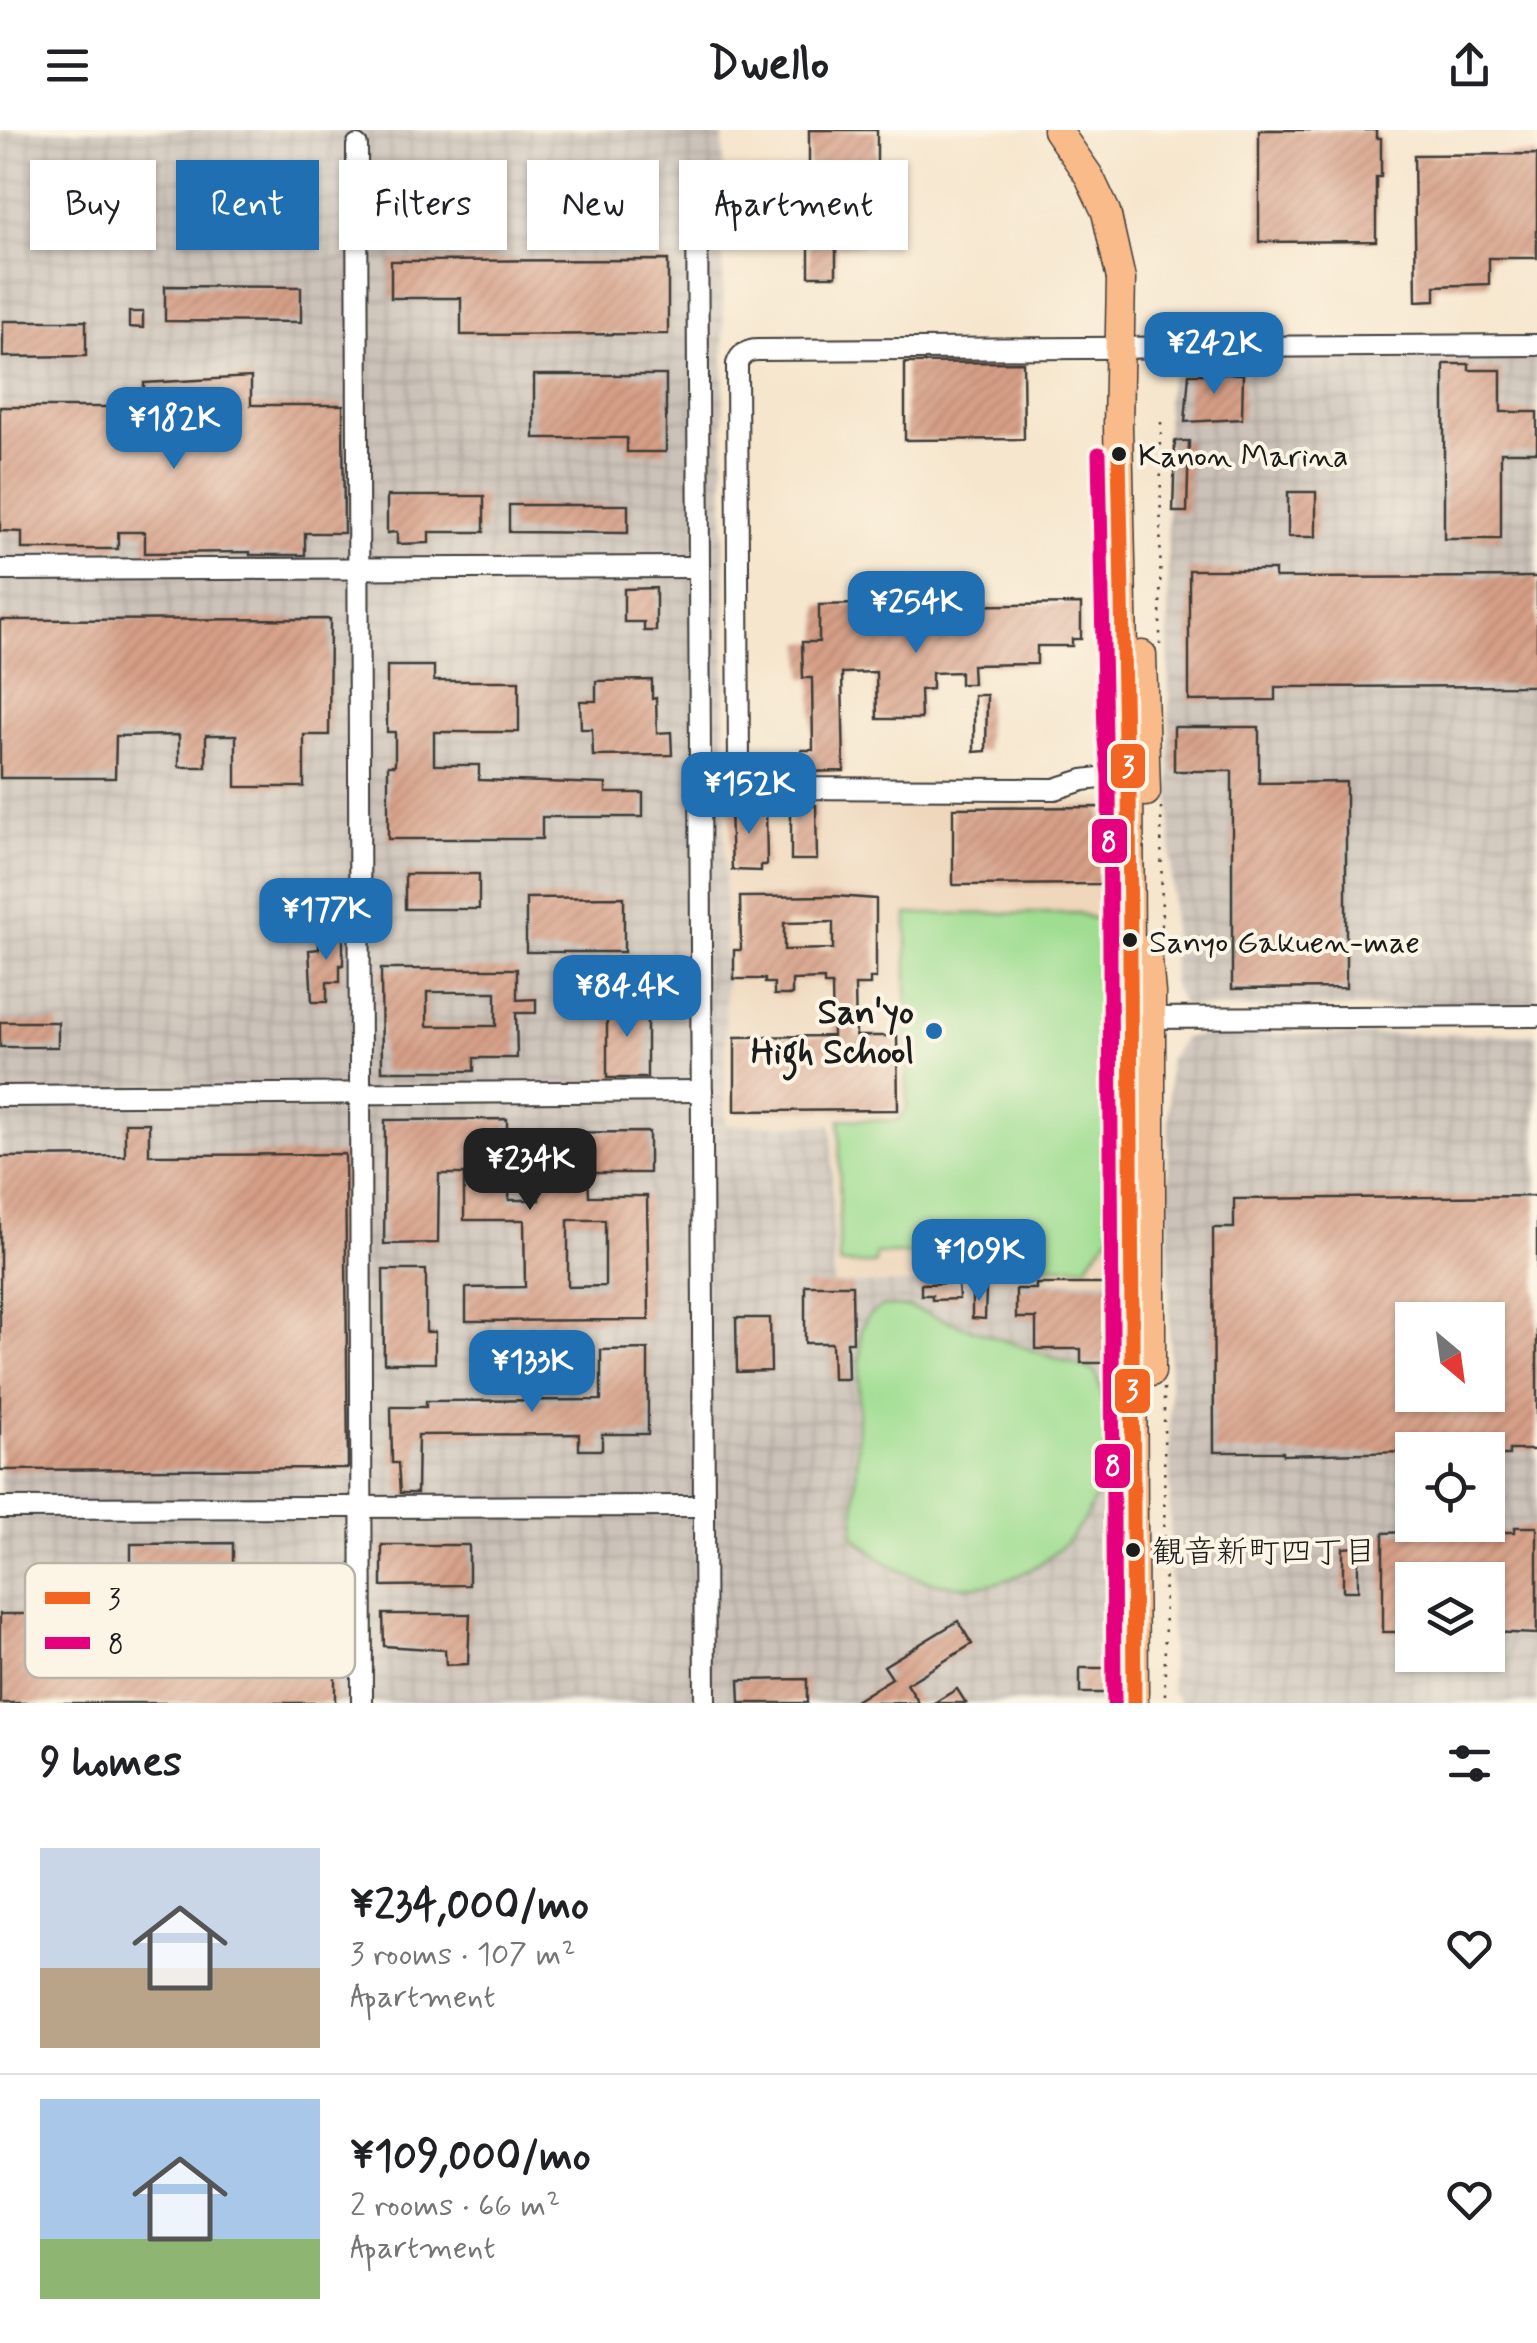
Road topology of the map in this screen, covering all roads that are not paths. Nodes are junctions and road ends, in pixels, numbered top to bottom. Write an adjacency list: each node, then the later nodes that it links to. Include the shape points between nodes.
1 (1056, 130): 5 (main road, via 1089,176 1111,226 1121,279)
2 (356, 146): 6 (street)
3 (697, 250): 7 (street)
4 (1537, 346): 5 (street)
5 (1122, 348): 9 (main road, via 1125,740); 9 (street, via 743,354 737,364 739,772 751,788 1056,789)
6 (357, 568): 7 (street); 8 (street); 13 (street)
7 (699, 568): 12 (street)
8 (0, 570)
9 (1138, 773): 11 (main road, via 1147,968)
10 (1537, 1016): 11 (street)
11 (1140, 1018): 20 (main road); 21 (main road)
12 (702, 1091): 13 (street); 16 (street)
13 (360, 1093): 14 (street); 15 (street)
14 (0, 1096)
15 (362, 1505): 16 (street); 17 (street); 18 (street)
16 (704, 1506): 19 (street)
17 (0, 1508)
18 (362, 1703)
19 (705, 1703)
20 (1134, 1703)
21 (1153, 1703)

